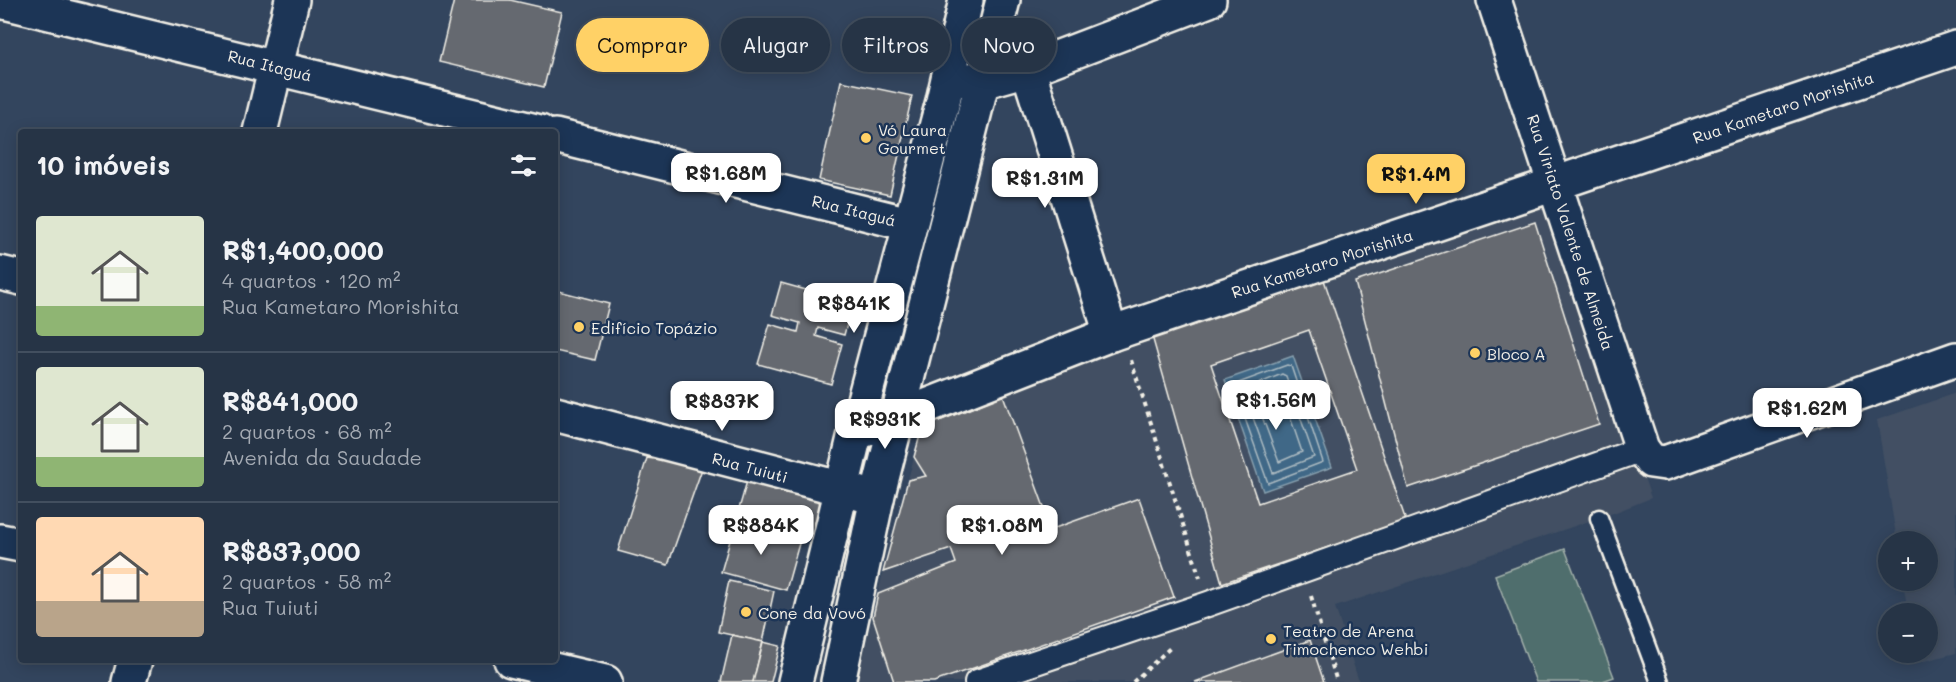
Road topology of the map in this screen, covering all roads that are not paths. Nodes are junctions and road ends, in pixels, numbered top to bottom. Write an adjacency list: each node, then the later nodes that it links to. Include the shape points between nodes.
1 (292, 0): 9 (street)
2 (966, 0): 12 (street)
3 (1003, 0): 13 (street)
4 (1209, 0): 8 (street)
5 (1494, 0): 17 (street, Rua Viriato Valente de Almeida)
6 (0, 1): 9 (street, Rua Itaguá)
7 (1956, 48): 17 (street, Rua Kametaro Morishita)
8 (1056, 58)
9 (275, 66): 14 (street); 15 (street, Rua Itaguá)
10 (1017, 72): 13 (street)
11 (1029, 72): 21 (street)
12 (948, 79): 13 (street); 18 (street)
13 (985, 81): 24 (street)
14 (261, 129)
15 (528, 129)
16 (558, 137): 18 (street, Rua Itaguá)
17 (1556, 185): 21 (street, Rua Kametaro Morishita); 26 (street, Rua Viriato Valente de Almeida)
18 (909, 224): 25 (street)
19 (0, 273): 20 (street)
20 (18, 277)
21 (1116, 332): 24 (street, Rua Kametaro Morishita)
22 (1956, 359): 26 (street, via 1665,463)
23 (558, 415): 27 (street, Rua Tuiuti)
24 (897, 418): 25 (street, Rua Kametaro Morishita); 28 (street)
25 (855, 434): 27 (street)
26 (1646, 455): 38 (street)
27 (842, 491): 28 (street, Rua Tuiuti); 36 (street)
28 (877, 498): 37 (street)
29 (1599, 518): 39 (lane)
30 (0, 541): 31 (street)
31 (18, 544)
32 (134, 663): 34 (street)
33 (524, 663): 35 (street)
34 (129, 682)
35 (605, 682)
36 (795, 682)
37 (838, 682)
38 (977, 682)
39 (1660, 682)

